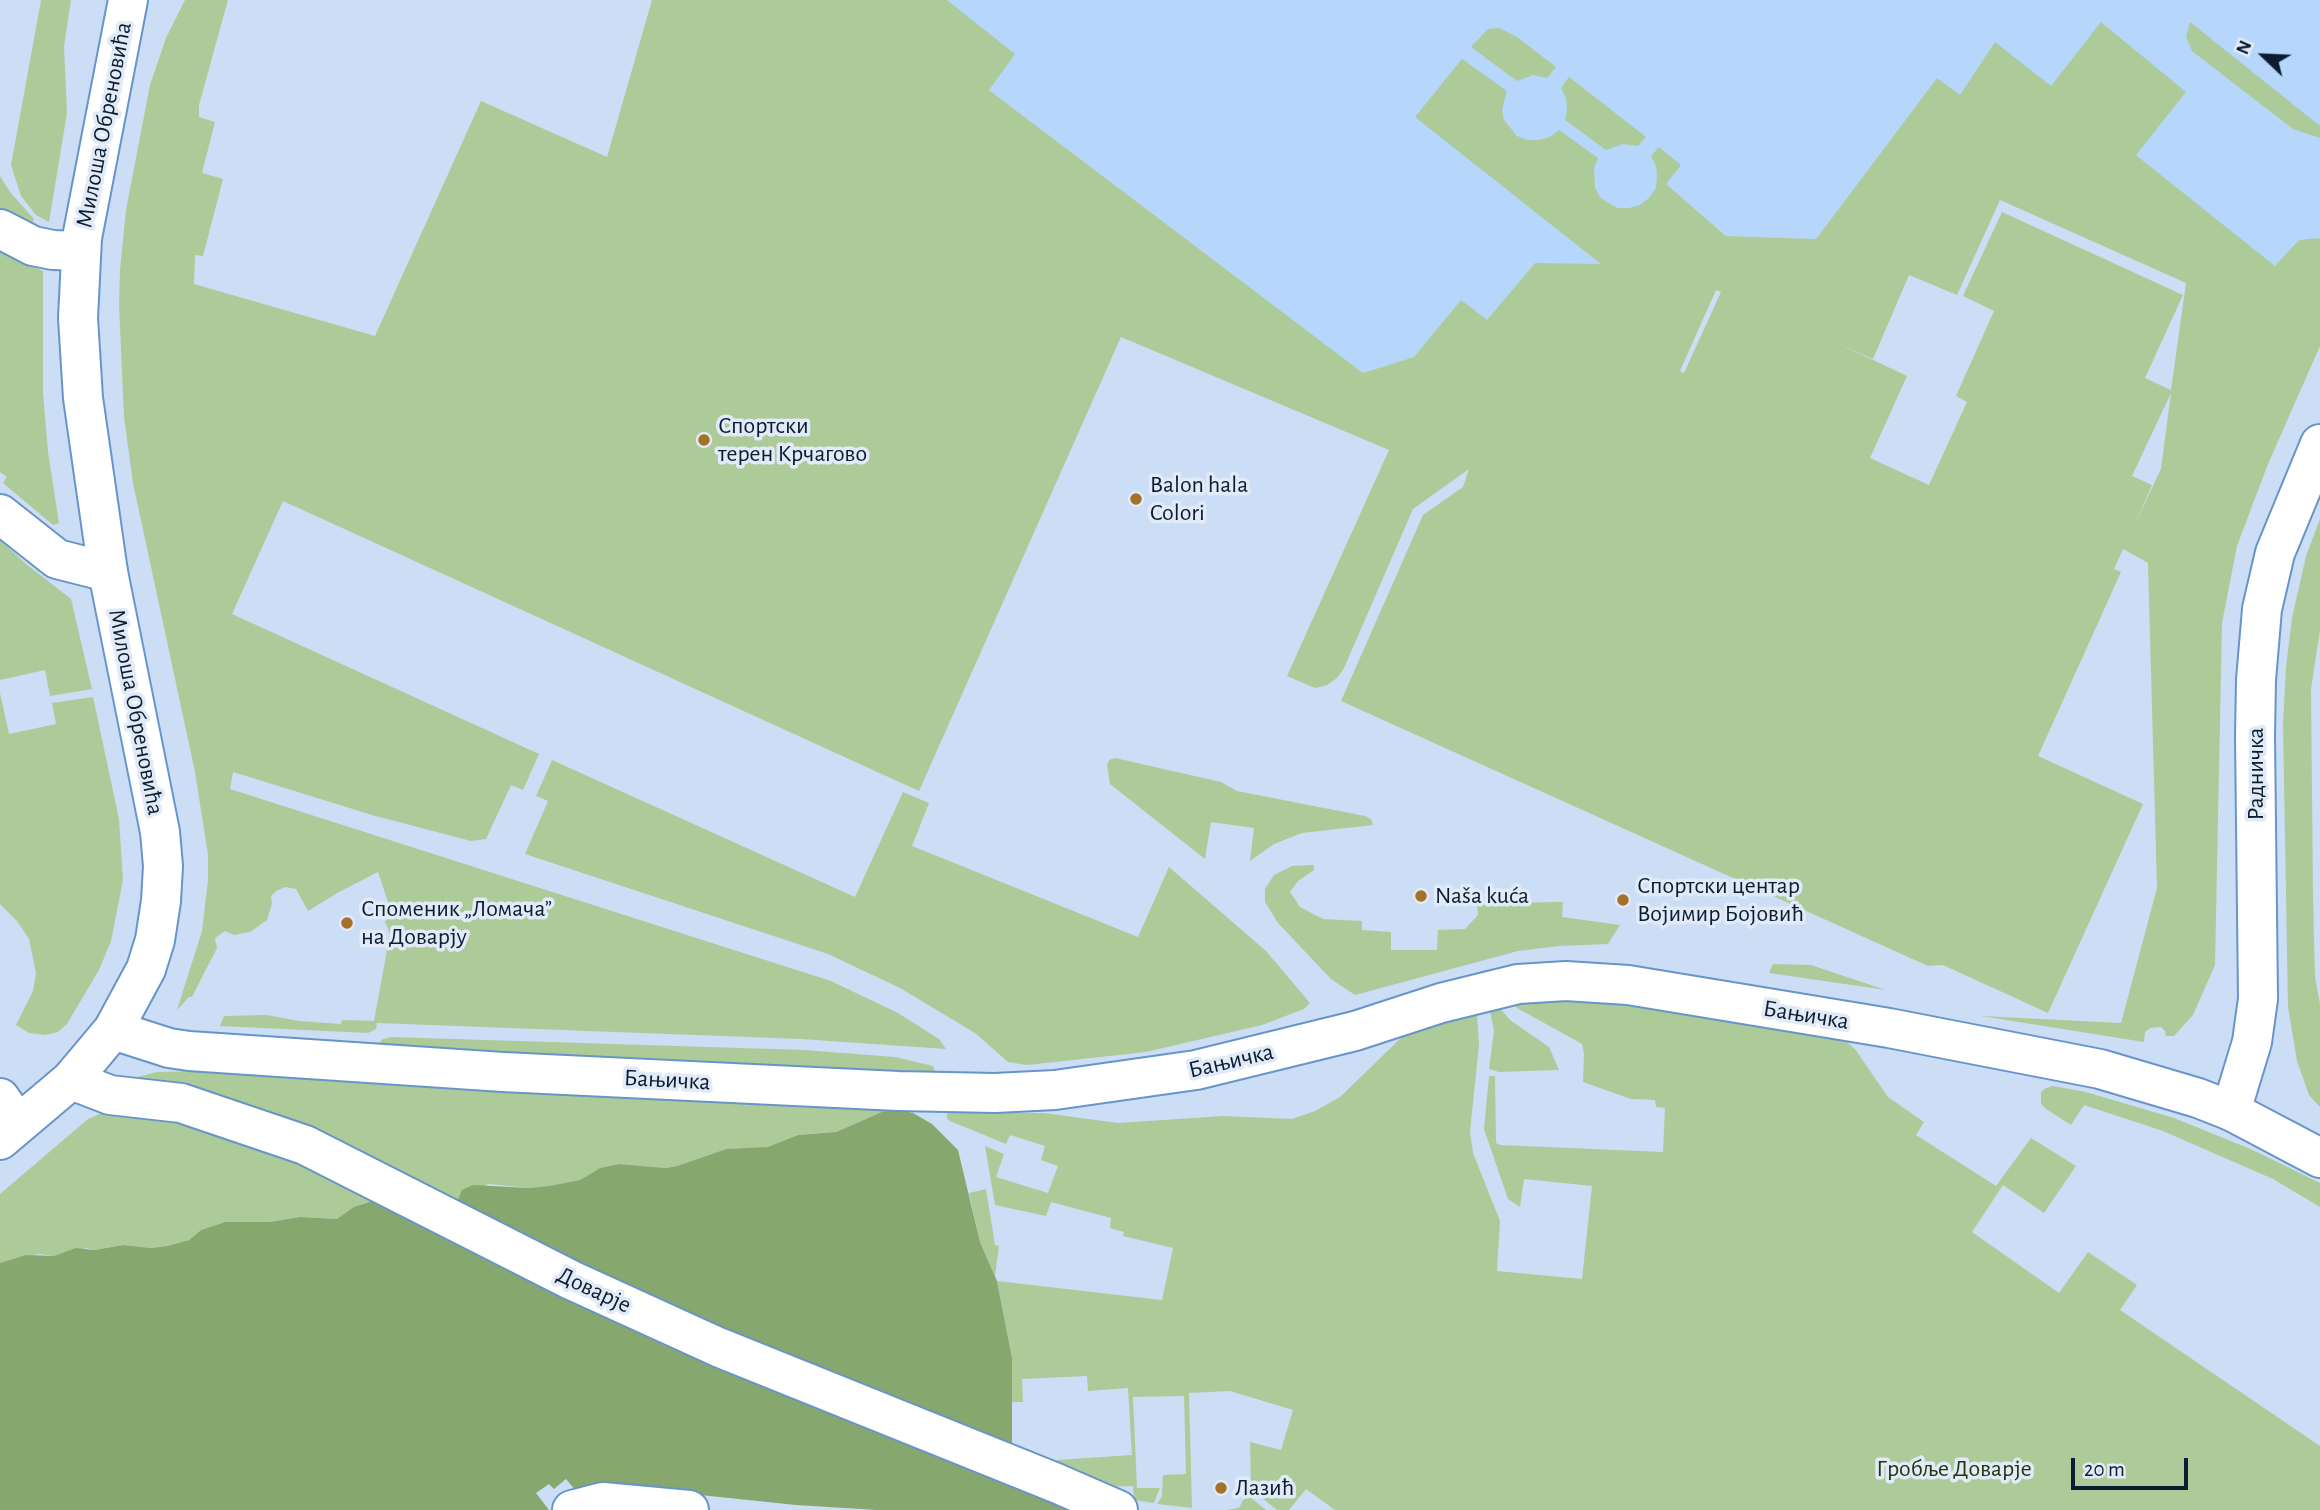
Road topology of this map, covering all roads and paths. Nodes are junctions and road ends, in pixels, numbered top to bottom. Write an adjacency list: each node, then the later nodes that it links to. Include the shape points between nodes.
1 (128, 0): 3 (street, Милоша Обреновића)
2 (0, 229): 3 (street, Милоша Обреновића, via 33,246)
3 (81, 251): 6 (street, Милоша Обреновића, via 78,318 83,398)
4 (2320, 444): 9 (street, Радничка, via 2274,554 2262,609 2255,736 2258,999 2252,1042)
5 (0, 514): 6 (street, via 57,559)
6 (108, 572): 7 (street, Милоша Обреновића, via 158,819 163,866 155,940 141,980)
7 (113, 1030): 8 (street, Милоша Обреновића); 9 (street, Бањичка, via 189,1051 503,1072 995,1093 1055,1090 1196,1070 1518,984 1566,981 1628,985 1995,1048 2100,1069)
8 (71, 1080): 10 (street, Милоша Обреновића); 14 (street, Доварје, via 110,1096 181,1103 305,1145 571,1280 718,1347)
9 (2231, 1111): 11 (street, Бањичка)
10 (6, 1121)
11 (2320, 1158)
12 (572, 1510): 13 (street, via 603,1502)
13 (689, 1510)
14 (1118, 1510)

